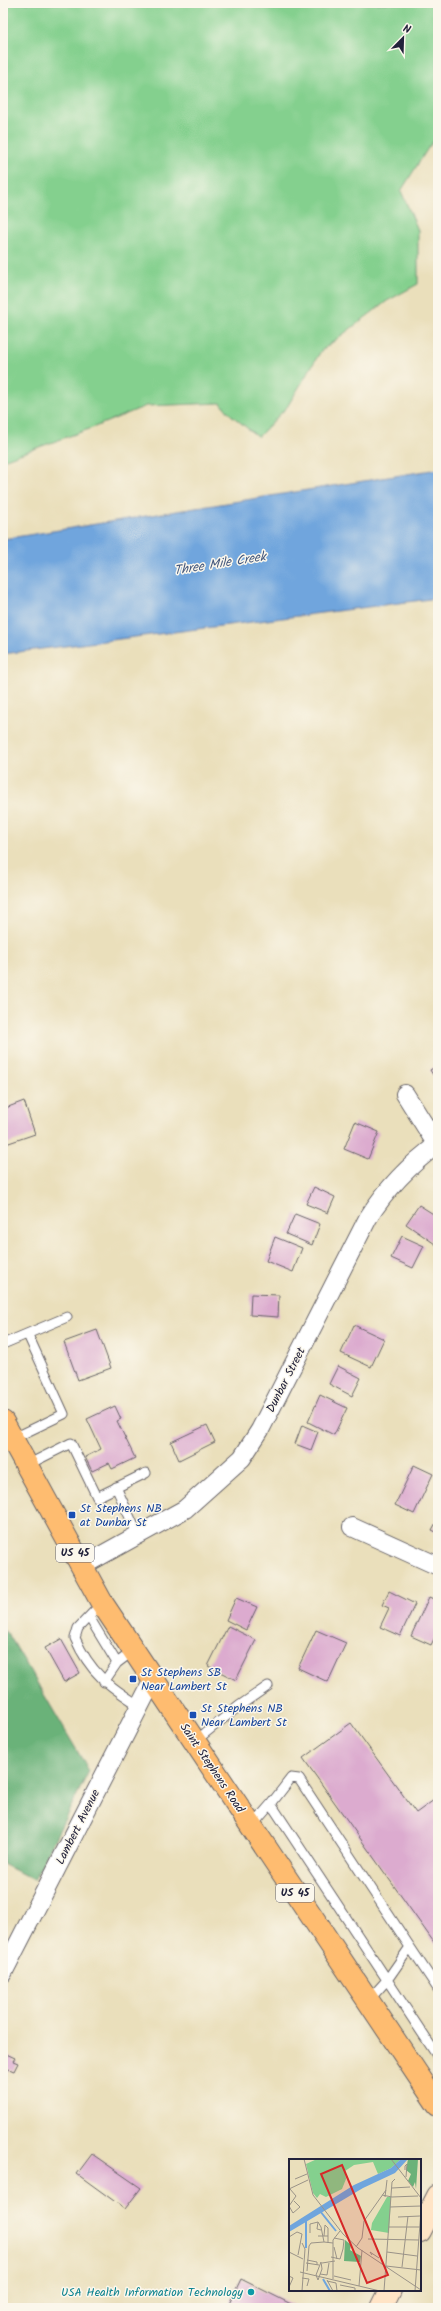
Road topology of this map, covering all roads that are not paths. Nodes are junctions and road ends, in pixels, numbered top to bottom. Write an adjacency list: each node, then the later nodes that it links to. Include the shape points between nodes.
1 (405, 1094): 2 (street)
2 (438, 1144): 11 (street, Dunbar Street, via 395,1180 381,1197 260,1430 242,1458 185,1510)
3 (67, 1317): 4 (lane)
4 (28, 1334): 5 (lane); 6 (lane, via 64,1414)
5 (3, 1344)
6 (8, 1430): 7 (main road, Saint Stephens Road / US 45)
7 (27, 1465): 9 (lane, via 71,1443 98,1497); 12 (main road, Saint Stephens Road / US 45)
8 (146, 1473): 9 (lane)
9 (116, 1487): 11 (lane)
10 (352, 1527): 13 (street)
11 (138, 1535): 12 (street, Dunbar Street)
12 (82, 1566): 14 (main road, Saint Stephens Road / US 45)
13 (438, 1566)
14 (95, 1610): 15 (main road, Saint Stephens Road / US 45); 17 (lane, via 78,1628 75,1638 82,1655)
15 (125, 1657): 16 (main road, Saint Stephens Road / US 45); 17 (lane)
16 (153, 1680): 19 (street, Lambert Avenue); 20 (main road, Saint Stephens Road / US 45)
17 (104, 1682): 19 (lane)
18 (268, 1686): 20 (lane)
19 (140, 1706): 24 (street, Lambert Avenue)
20 (194, 1742): 22 (main road, Saint Stephens Road / US 45)
21 (271, 1804): 22 (lane); 23 (lane, via 291,1778 298,1779); 25 (lane)
22 (251, 1827): 27 (main road, Saint Stephens Road / US 45)
23 (410, 1947): 25 (lane); 26 (lane)
24 (3, 1973)
25 (387, 1980): 27 (lane); 28 (lane)
26 (438, 1989)
27 (368, 2001): 29 (main road, Saint Stephens Road / US 45)
28 (438, 2057)
29 (437, 2101)
30 (438, 2196): 31 (street)
31 (421, 2229)
32 (390, 2291): 33 (street)
33 (381, 2308)

